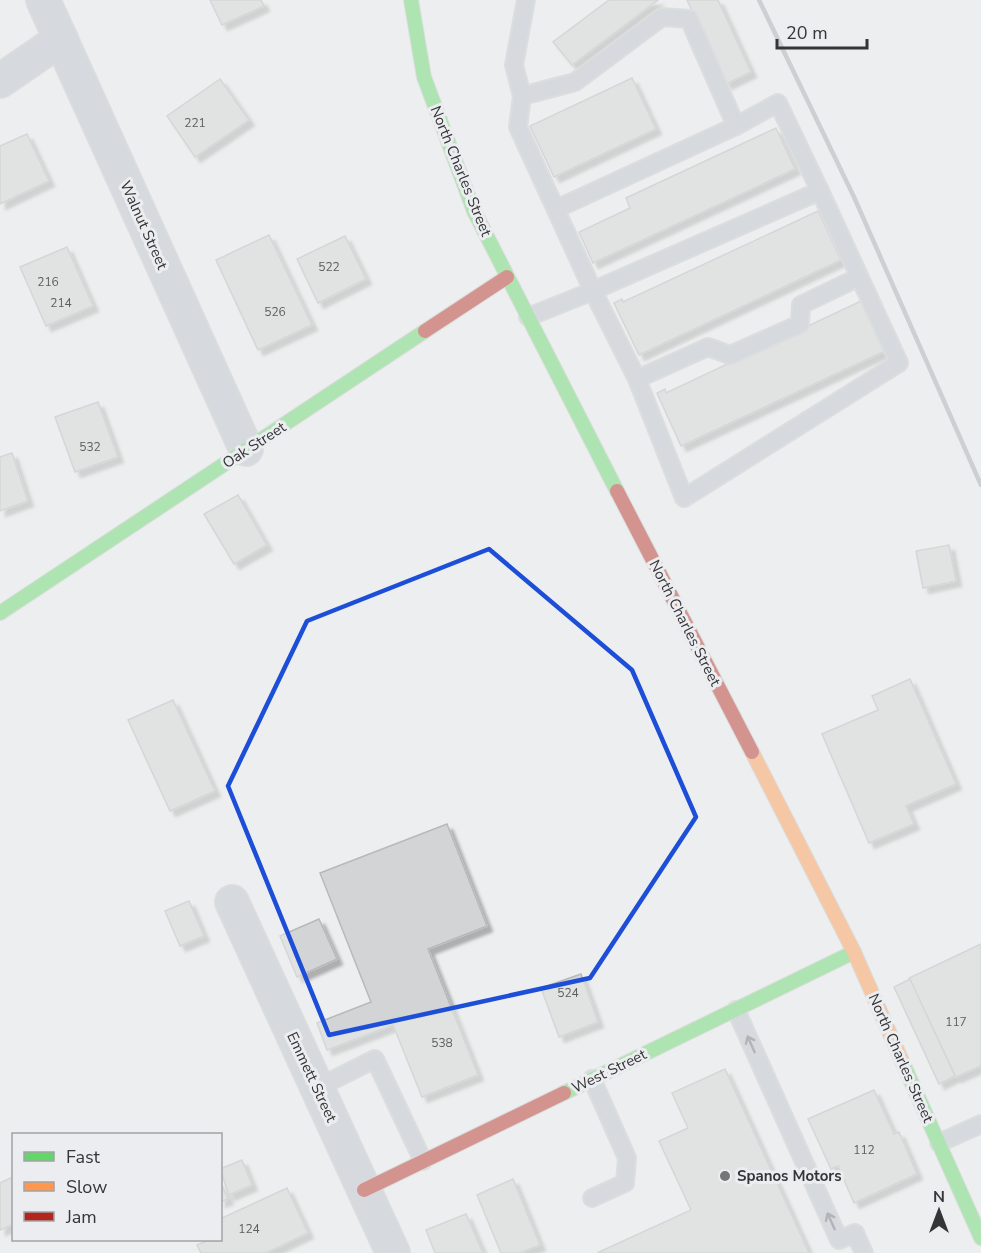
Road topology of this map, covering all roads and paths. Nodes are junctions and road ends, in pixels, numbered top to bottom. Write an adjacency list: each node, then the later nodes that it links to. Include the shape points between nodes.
1 (42, 0): 4 (street, Walnut Street)
2 (411, 0): 10 (street, North Charles Street, via 424,78 474,211)
3 (526, 0): 6 (lane, via 514,65)
4 (61, 39): 5 (street); 15 (street, Walnut Street)
5 (0, 81)
6 (522, 96): 7 (lane, via 575,82 662,17 689,19); 9 (lane, via 518,127)
7 (735, 126): 8 (lane, via 778,103); 9 (lane)
8 (820, 191): 11 (lane); 12 (lane)
9 (556, 209): 12 (lane)
10 (507, 277): 13 (street, North Charles Street); 15 (street, Oak Street)
11 (860, 277): 14 (lane, via 801,304 800,324 730,355 708,347); 14 (lane, via 899,363 684,498)
12 (593, 291): 13 (lane); 14 (lane)
13 (528, 316): 18 (street, North Charles Street)
14 (638, 379)
15 (246, 449): 16 (street, Oak Street)
16 (0, 613)
17 (232, 902): 21 (street, Emmett Street)
18 (854, 952): 19 (street, West Street); 23 (street, North Charles Street)
19 (736, 1010): 20 (street, West Street); 29 (lane, one-way to 19, via 855,1233 839,1240)
20 (592, 1079): 24 (street, West Street); 26 (lane, via 627,1158 625,1184)
21 (317, 1088): 24 (lane, via 375,1059); 25 (street, Emmett Street)
22 (981, 1124): 23 (lane)
23 (939, 1143): 27 (street, North Charles Street)
24 (423, 1161): 25 (street, West Street)
25 (364, 1190): 28 (street, Emmett Street)
26 (592, 1198)
27 (981, 1238)
28 (393, 1253)
29 (864, 1253)

